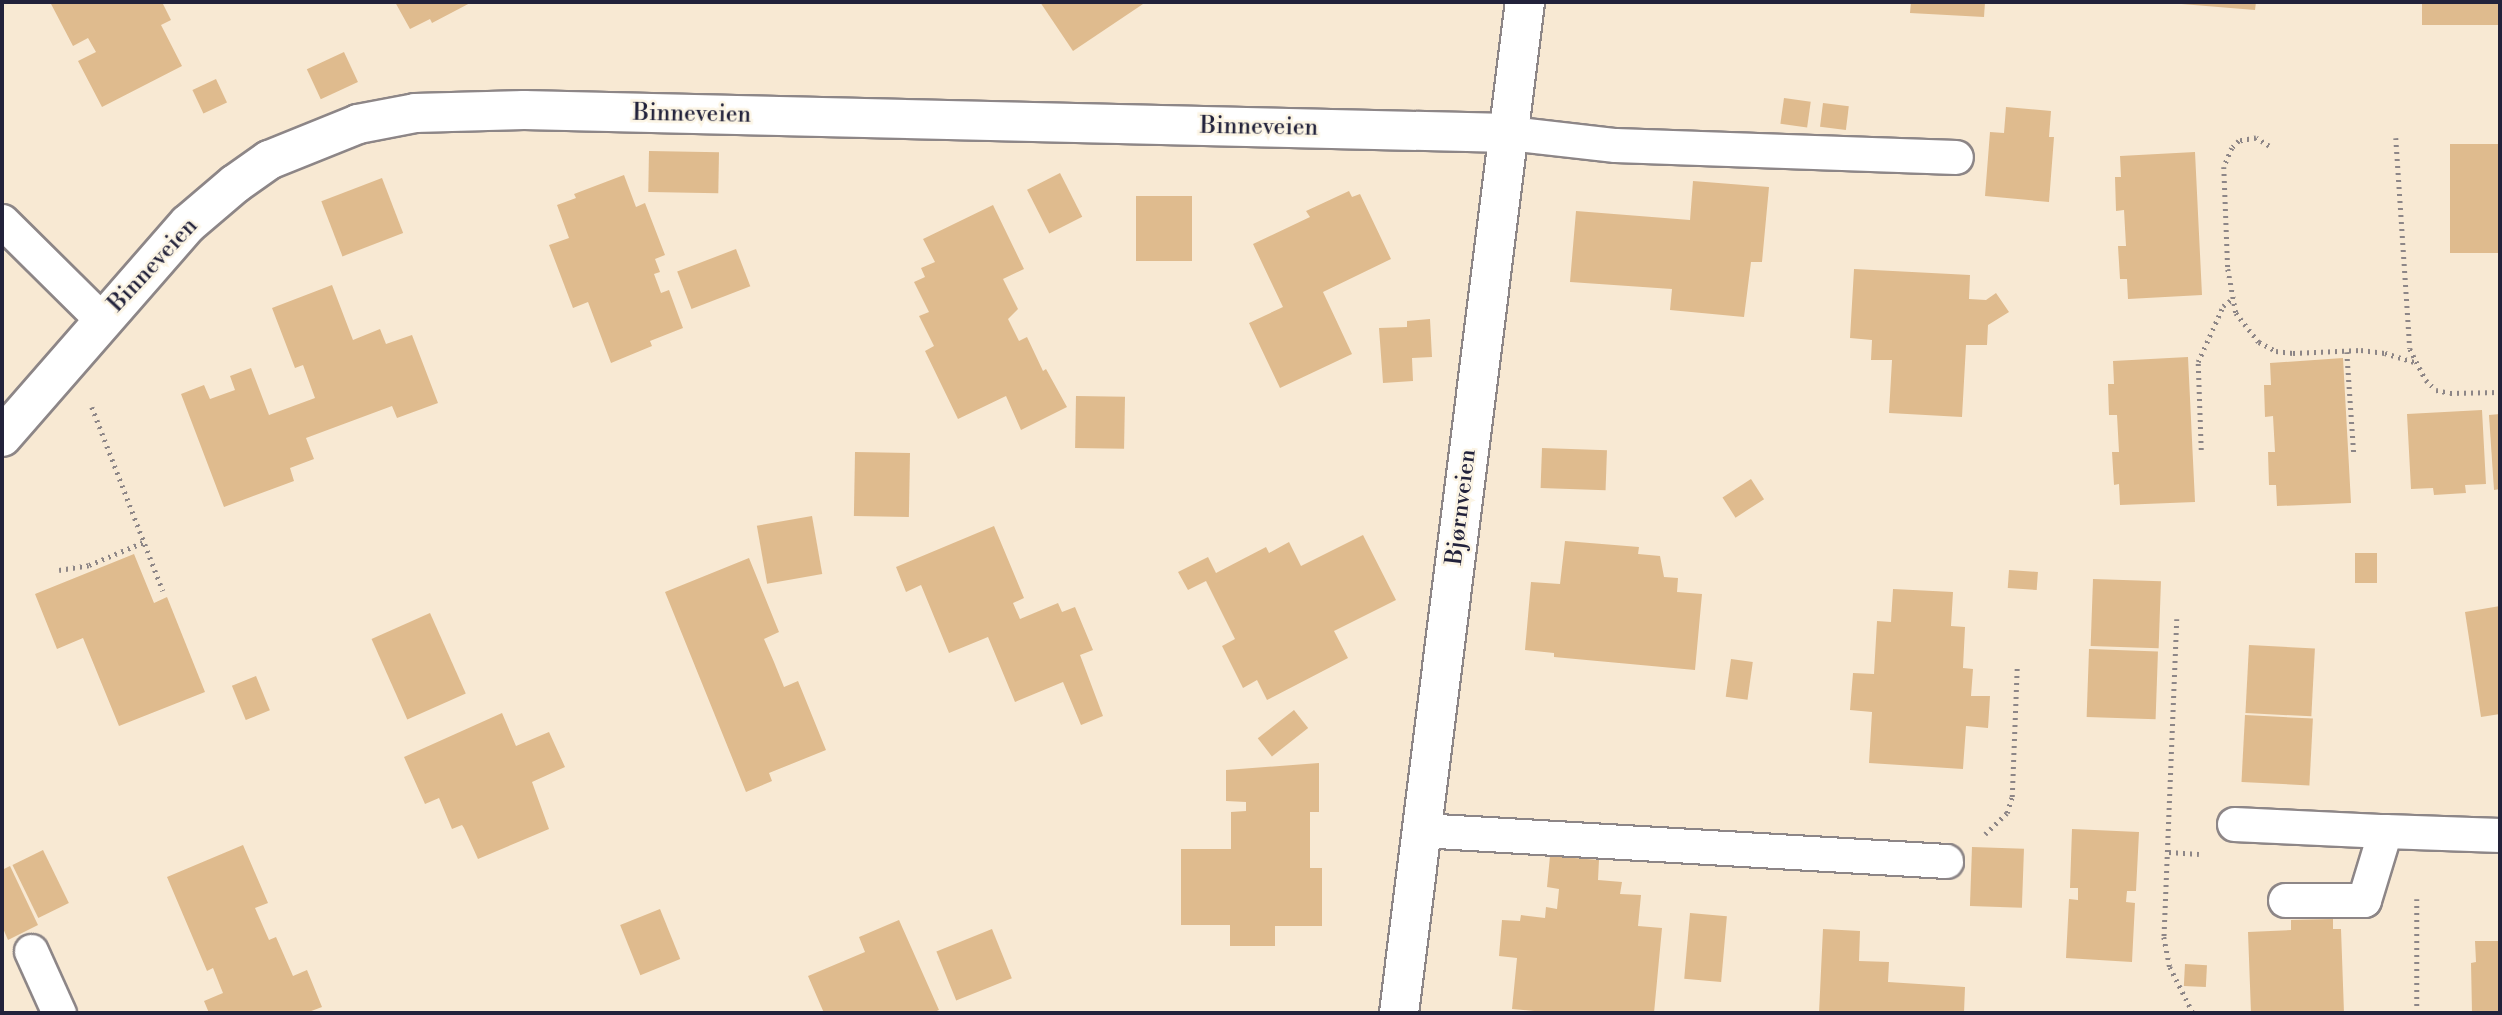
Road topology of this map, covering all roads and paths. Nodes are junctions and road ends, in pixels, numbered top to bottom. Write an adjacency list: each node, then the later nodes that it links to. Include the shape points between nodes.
1 (1525, 2): 2 (street, Bjørnveien)
2 (1509, 133): 5 (lane, via 1615,145); 8 (street, Binneveien, via 524,110 415,113 358,124 269,160 188,224); 22 (street, Bjørnveien)
3 (2396, 138): 10 (path, via 2410,349)
4 (2269, 146): 7 (path, via 2256,138 2239,141 2224,167)
5 (1956, 157)
6 (2, 221): 8 (lane)
7 (2231, 300): 9 (path, via 2259,342 2276,351); 14 (path, via 2223,306 2198,362)
8 (102, 320): 11 (street, Binneveien)
9 (2347, 352): 10 (path, via 2385,353); 15 (path)
10 (2415, 362): 12 (path, via 2436,390)
11 (61, 369): 13 (street, Binneveien); 16 (path, via 92,405)
12 (2500, 392)
13 (2, 437)
14 (2201, 450)
15 (2354, 454)
16 (144, 542): 17 (path, via 89,565); 18 (path)
17 (59, 570)
18 (163, 591)
19 (2177, 619): 30 (path, via 2164,937 2170,967)
20 (2017, 667): 25 (path, via 2012,797 2007,813)
21 (2234, 824): 23 (lane)
22 (1420, 830): 25 (lane); 29 (street, Bjørnveien)
23 (2401, 832): 24 (lane); 26 (lane, via 2364,900); 31 (path)
24 (2500, 835)
25 (1946, 861)
26 (2285, 900)
27 (31, 951): 28 (lane)
28 (59, 1013)
29 (1399, 1013)
30 (2193, 1013)
31 (2417, 1013)

